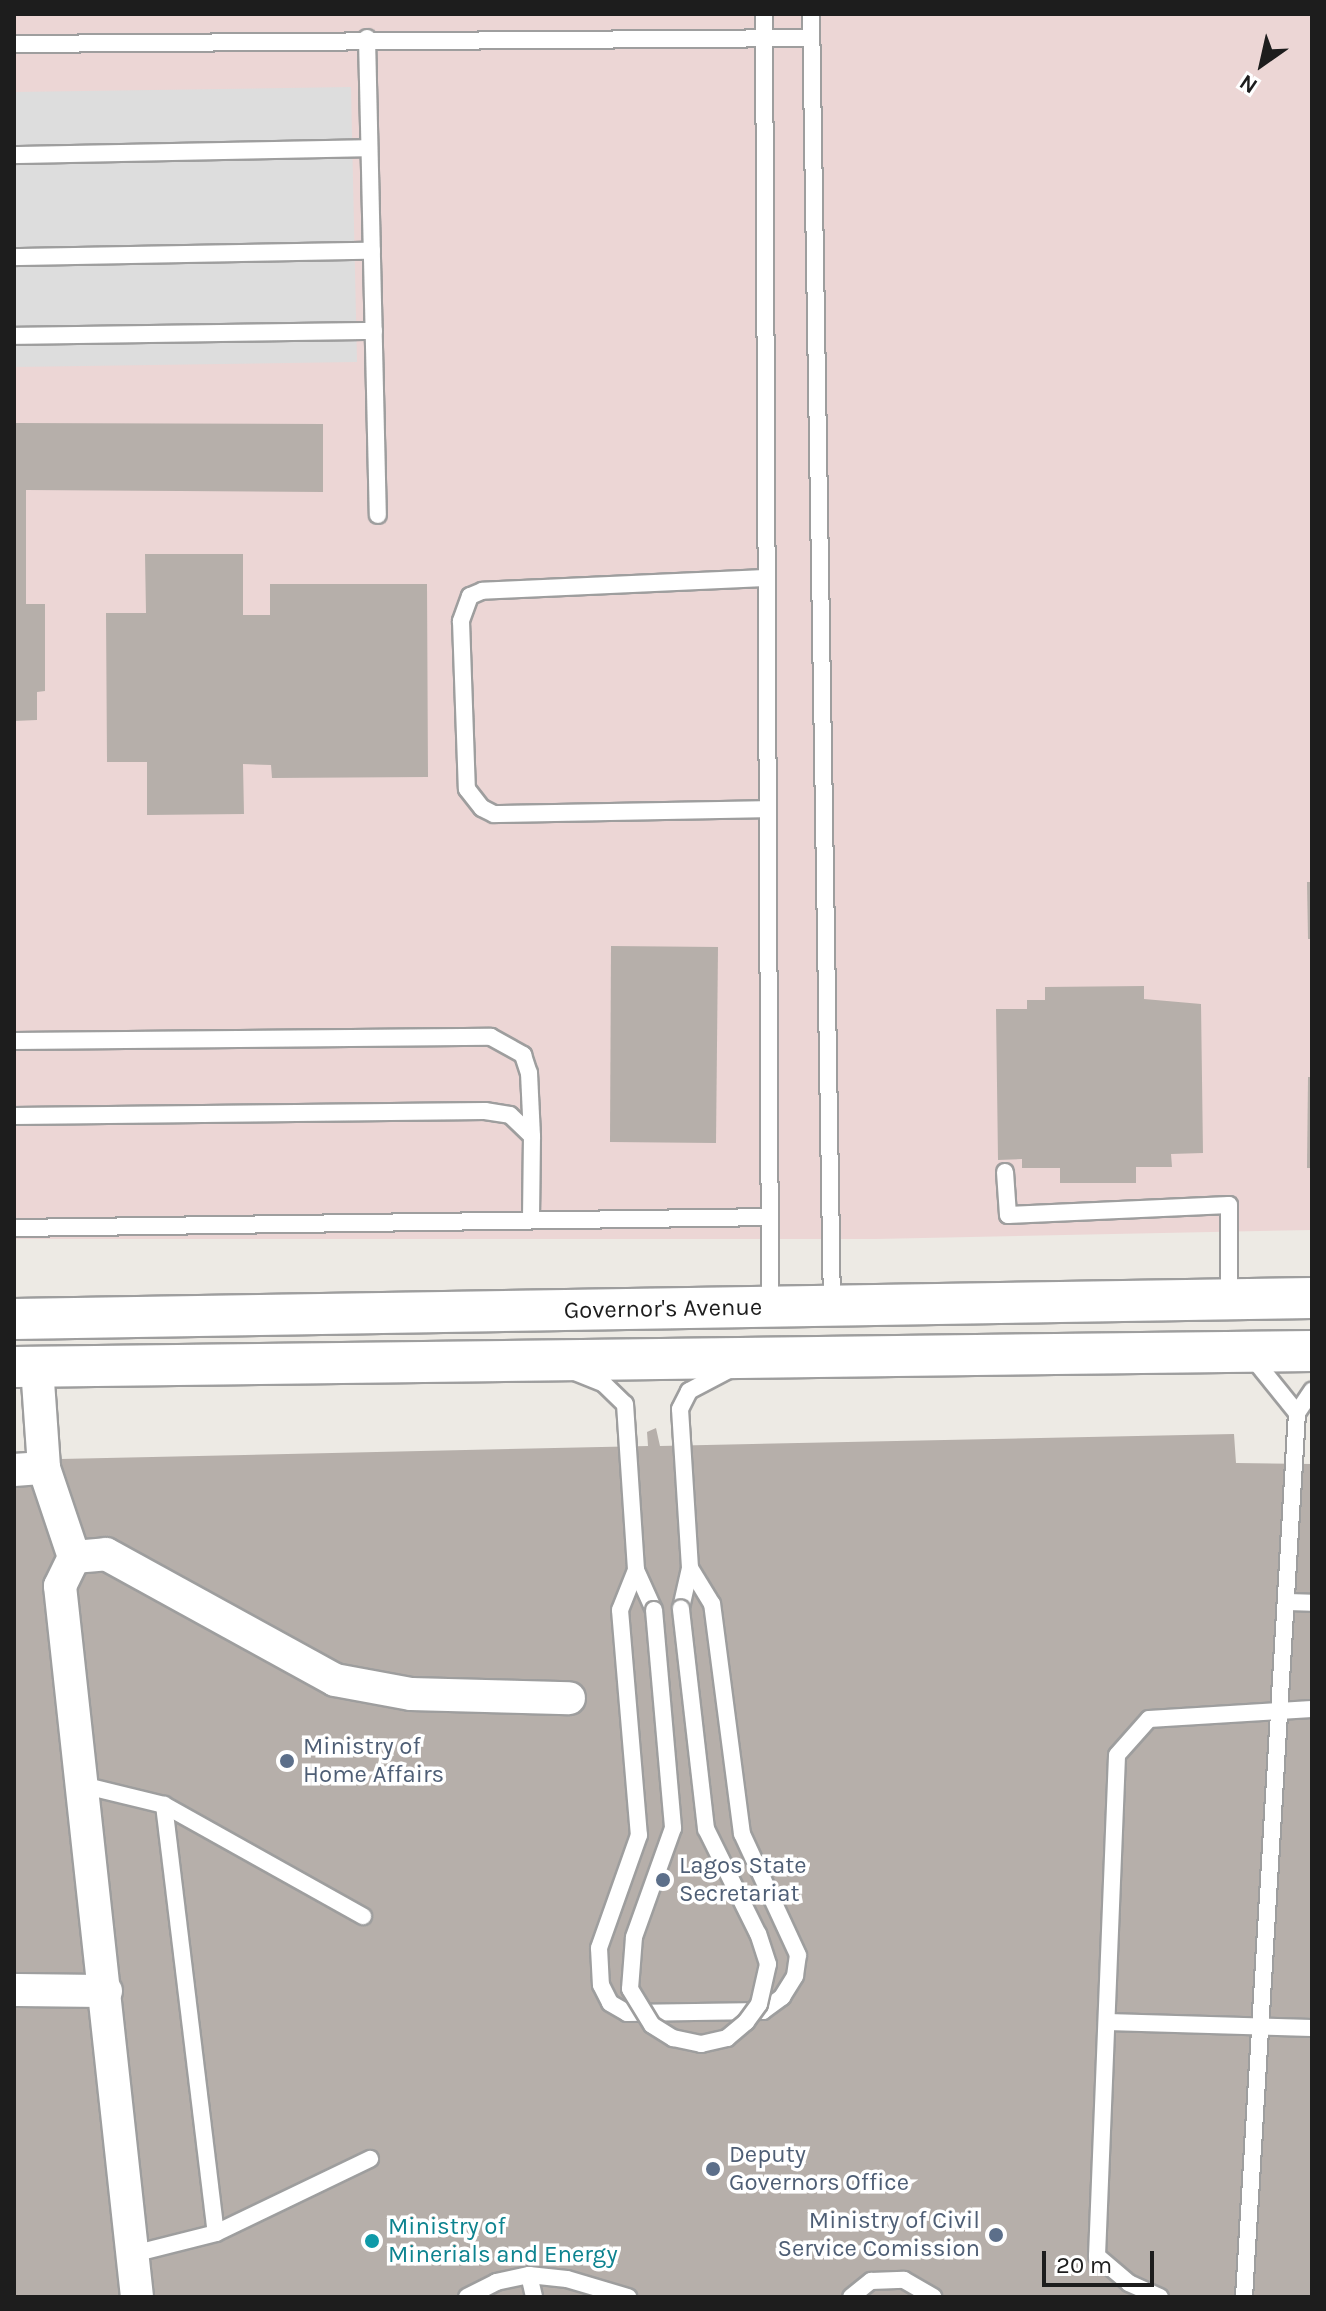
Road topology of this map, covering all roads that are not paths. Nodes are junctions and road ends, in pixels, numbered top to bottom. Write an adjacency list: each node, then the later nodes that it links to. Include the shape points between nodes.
1 (764, 14): 5 (lane)
2 (811, 14): 4 (lane)
3 (367, 38): 5 (lane); 6 (lane); 7 (lane)
4 (811, 38): 5 (lane); 25 (lane)
5 (764, 39): 14 (lane)
6 (14, 44)
7 (369, 148): 8 (lane); 9 (lane)
8 (14, 155)
9 (372, 251): 10 (lane); 11 (lane)
10 (14, 257)
11 (374, 331): 12 (lane); 13 (lane)
12 (14, 336)
13 (378, 515)
14 (765, 578): 15 (lane); 15 (lane, via 482,591 470,596 461,621 467,789 482,808 494,814)
15 (767, 809): 20 (lane)
16 (14, 1041): 18 (lane, via 491,1037 523,1055)
17 (14, 1116): 18 (lane, via 485,1111 510,1115)
18 (532, 1136): 21 (lane)
19 (1005, 1172): 24 (lane, via 1008,1215 1229,1205)
20 (769, 1217): 21 (lane); 26 (lane)
21 (531, 1220): 22 (lane)
22 (14, 1228)
23 (1312, 1298): 24 (street, Governor's Avenue)
24 (1229, 1300): 25 (street, Governor's Avenue)
25 (832, 1304): 26 (street, Governor's Avenue)
26 (770, 1307): 27 (street, Governor's Avenue)
27 (14, 1319)
28 (1312, 1351): 29 (street, Governor's Avenue)
29 (1247, 1352): 30 (street, Governor's Avenue); 34 (lane)
30 (754, 1358): 31 (street, Governor's Avenue); 37 (lane, via 699,1384 682,1399)
31 (543, 1360): 32 (street, Governor's Avenue); 38 (lane, via 604,1384 625,1404)
32 (26, 1367): 35 (street)
33 (1312, 1391): 34 (lane)
34 (1297, 1413): 39 (lane)
35 (29, 1469): 36 (street)
36 (74, 1557): 41 (street, via 106,1554 335,1680 411,1694); 44 (street, via 60,1586)
37 (690, 1568): 38 (lane, bridge, via 681,1608 706,1829 768,1964 759,2004 746,2022 727,2038 701,2044 673,2038 652,2025 630,1989 634,1937 673,1828 654,1610); 38 (lane, via 712,1604 742,1834 798,1955 795,1976 782,1997 763,2011 627,2013 610,2003 601,1985 599,1948 639,1835 620,1610)
38 (636, 1570)
39 (1288, 1602): 40 (lane); 42 (lane)
40 (1312, 1603)
41 (569, 1698)
42 (1283, 1709): 43 (lane); 49 (lane, via 1149,1719 1117,1755); 50 (lane)
43 (1312, 1709)
44 (82, 1785): 45 (lane); 48 (street)
45 (164, 1805): 46 (lane); 53 (lane)
46 (363, 1916)
47 (14, 1990): 48 (street)
48 (106, 1991): 54 (street)
49 (1107, 2022): 50 (lane); 62 (lane, via 1097,2256 1129,2283)
50 (1258, 2028): 51 (lane); 63 (lane)
51 (1312, 2028)
52 (370, 2159): 53 (lane)
53 (216, 2233): 54 (lane)
54 (133, 2254): 56 (street)
55 (529, 2275): 57 (lane, via 496,2282); 58 (lane); 59 (lane, via 567,2279)
56 (137, 2297)
57 (467, 2297)
58 (534, 2297)
59 (628, 2297)
60 (851, 2297): 61 (lane, via 871,2281 904,2280)
61 (934, 2297)
62 (1160, 2297)
63 (1244, 2297)

